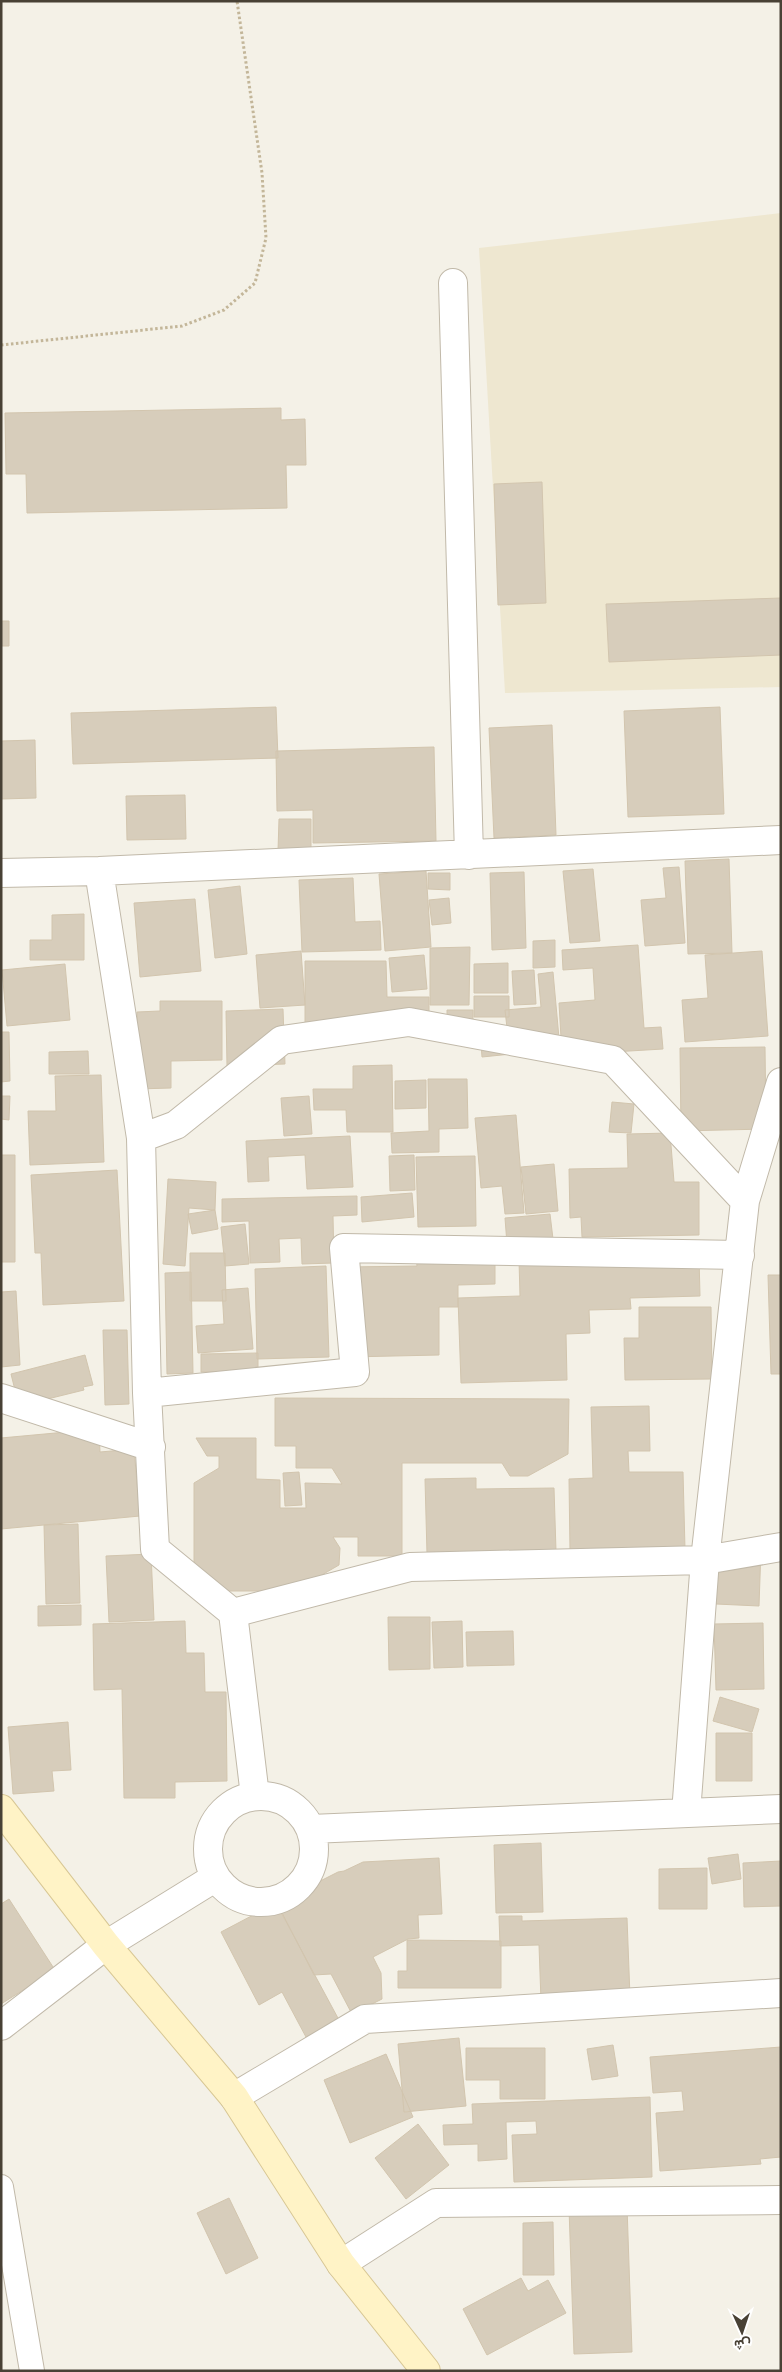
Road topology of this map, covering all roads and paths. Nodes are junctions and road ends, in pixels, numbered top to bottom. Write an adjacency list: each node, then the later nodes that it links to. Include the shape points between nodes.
1 (237, 1): 3 (path, via 262,173 266,238 255,283 224,310 182,326)
2 (453, 283): 5 (street)
3 (1, 346)
4 (781, 840): 5 (street)
5 (469, 855): 6 (street)
6 (99, 871): 7 (street); 9 (street)
7 (1, 873)
8 (781, 1082): 10 (street)
9 (141, 1138): 10 (street, via 176,1126 282,1040 409,1022 612,1060); 12 (street)
10 (745, 1201): 11 (street)
11 (740, 1255): 12 (street, via 344,1248 355,1372); 16 (street)
12 (147, 1393): 14 (street)
13 (1, 1398): 14 (street)
14 (151, 1447): 17 (street, via 155,1549)
15 (781, 1547): 16 (street)
16 (705, 1560): 17 (street, via 410,1567); 21 (street)
17 (233, 1613): 18 (street)
18 (255, 1796): 22 (street, via 273,1797 289,1804 303,1816); 23 (street, via 238,1801 223,1812 213,1826 208,1843 209,1861)
19 (1, 1809): 24 (main road)
20 (781, 1809): 21 (street)
21 (686, 1813): 22 (street)
22 (311, 1829): 23 (street, via 312,1865 304,1881 292,1892 276,1900 242,1899 227,1890)
23 (216, 1877): 24 (street)
24 (106, 1945): 26 (street); 27 (main road)
25 (781, 1993): 27 (street, via 365,2019)
26 (1, 2026)
27 (234, 2097): 30 (main road)
28 (1, 2187): 31 (lane)
29 (781, 2200): 30 (street, via 436,2203)
30 (341, 2264): 32 (main road)
31 (32, 2371)
32 (426, 2371)

